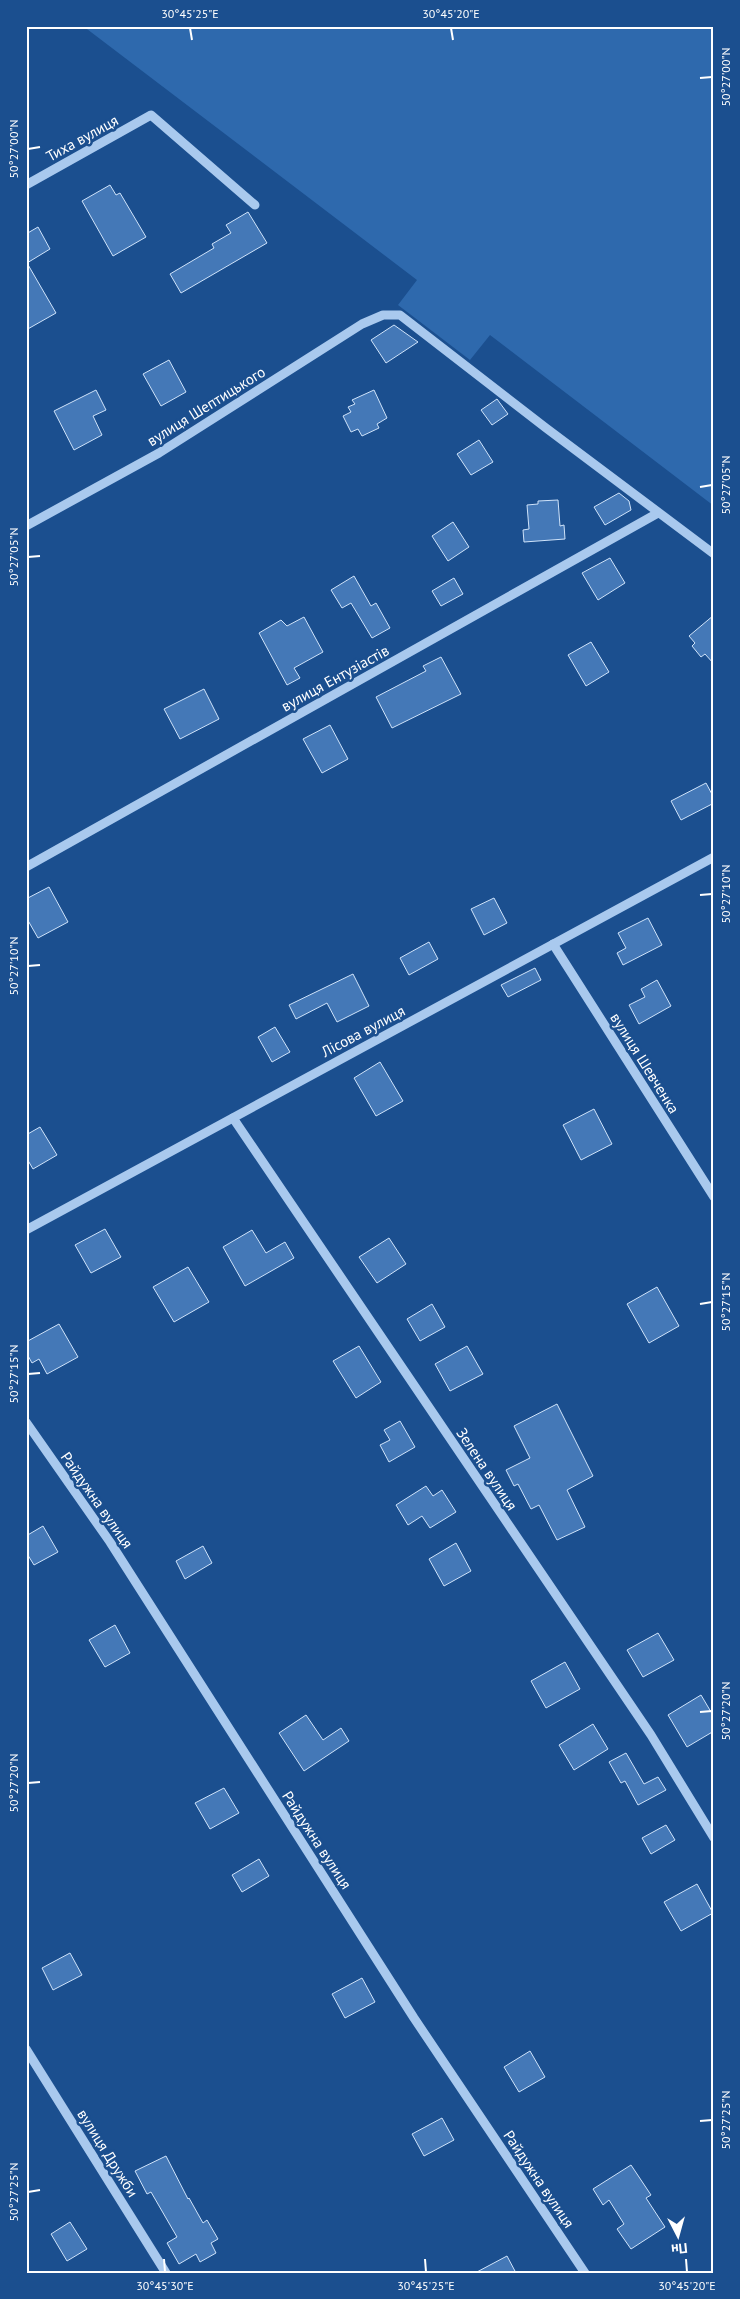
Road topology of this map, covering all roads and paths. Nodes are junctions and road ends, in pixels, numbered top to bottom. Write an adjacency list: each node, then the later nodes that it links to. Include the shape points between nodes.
1 (26, 185): 2 (street, Тиха вулиця, via 151,115)
2 (255, 205)
3 (658, 512): 4 (street, вулиця Шептицького, via 400,315 383,315 362,324 159,453); 5 (street); 7 (street, вулиця Ентузіастів)
4 (26, 526)
5 (714, 554)
6 (714, 857): 8 (street, Лісова вулиця)
7 (26, 867)
8 (553, 944): 9 (street, Лісова вулиця); 10 (street, вулиця Шевченка)
9 (233, 1118): 11 (street, Лісова вулиця); 13 (street, Зелена вулиця, via 645,1727)
10 (714, 1197)
11 (26, 1230)
12 (26, 1422): 16 (street, Райдужна вулиця, via 110,1542 414,2018)
13 (714, 1838)
14 (26, 2049): 15 (street, вулиця Дружби)
15 (166, 2273)
16 (585, 2273)

